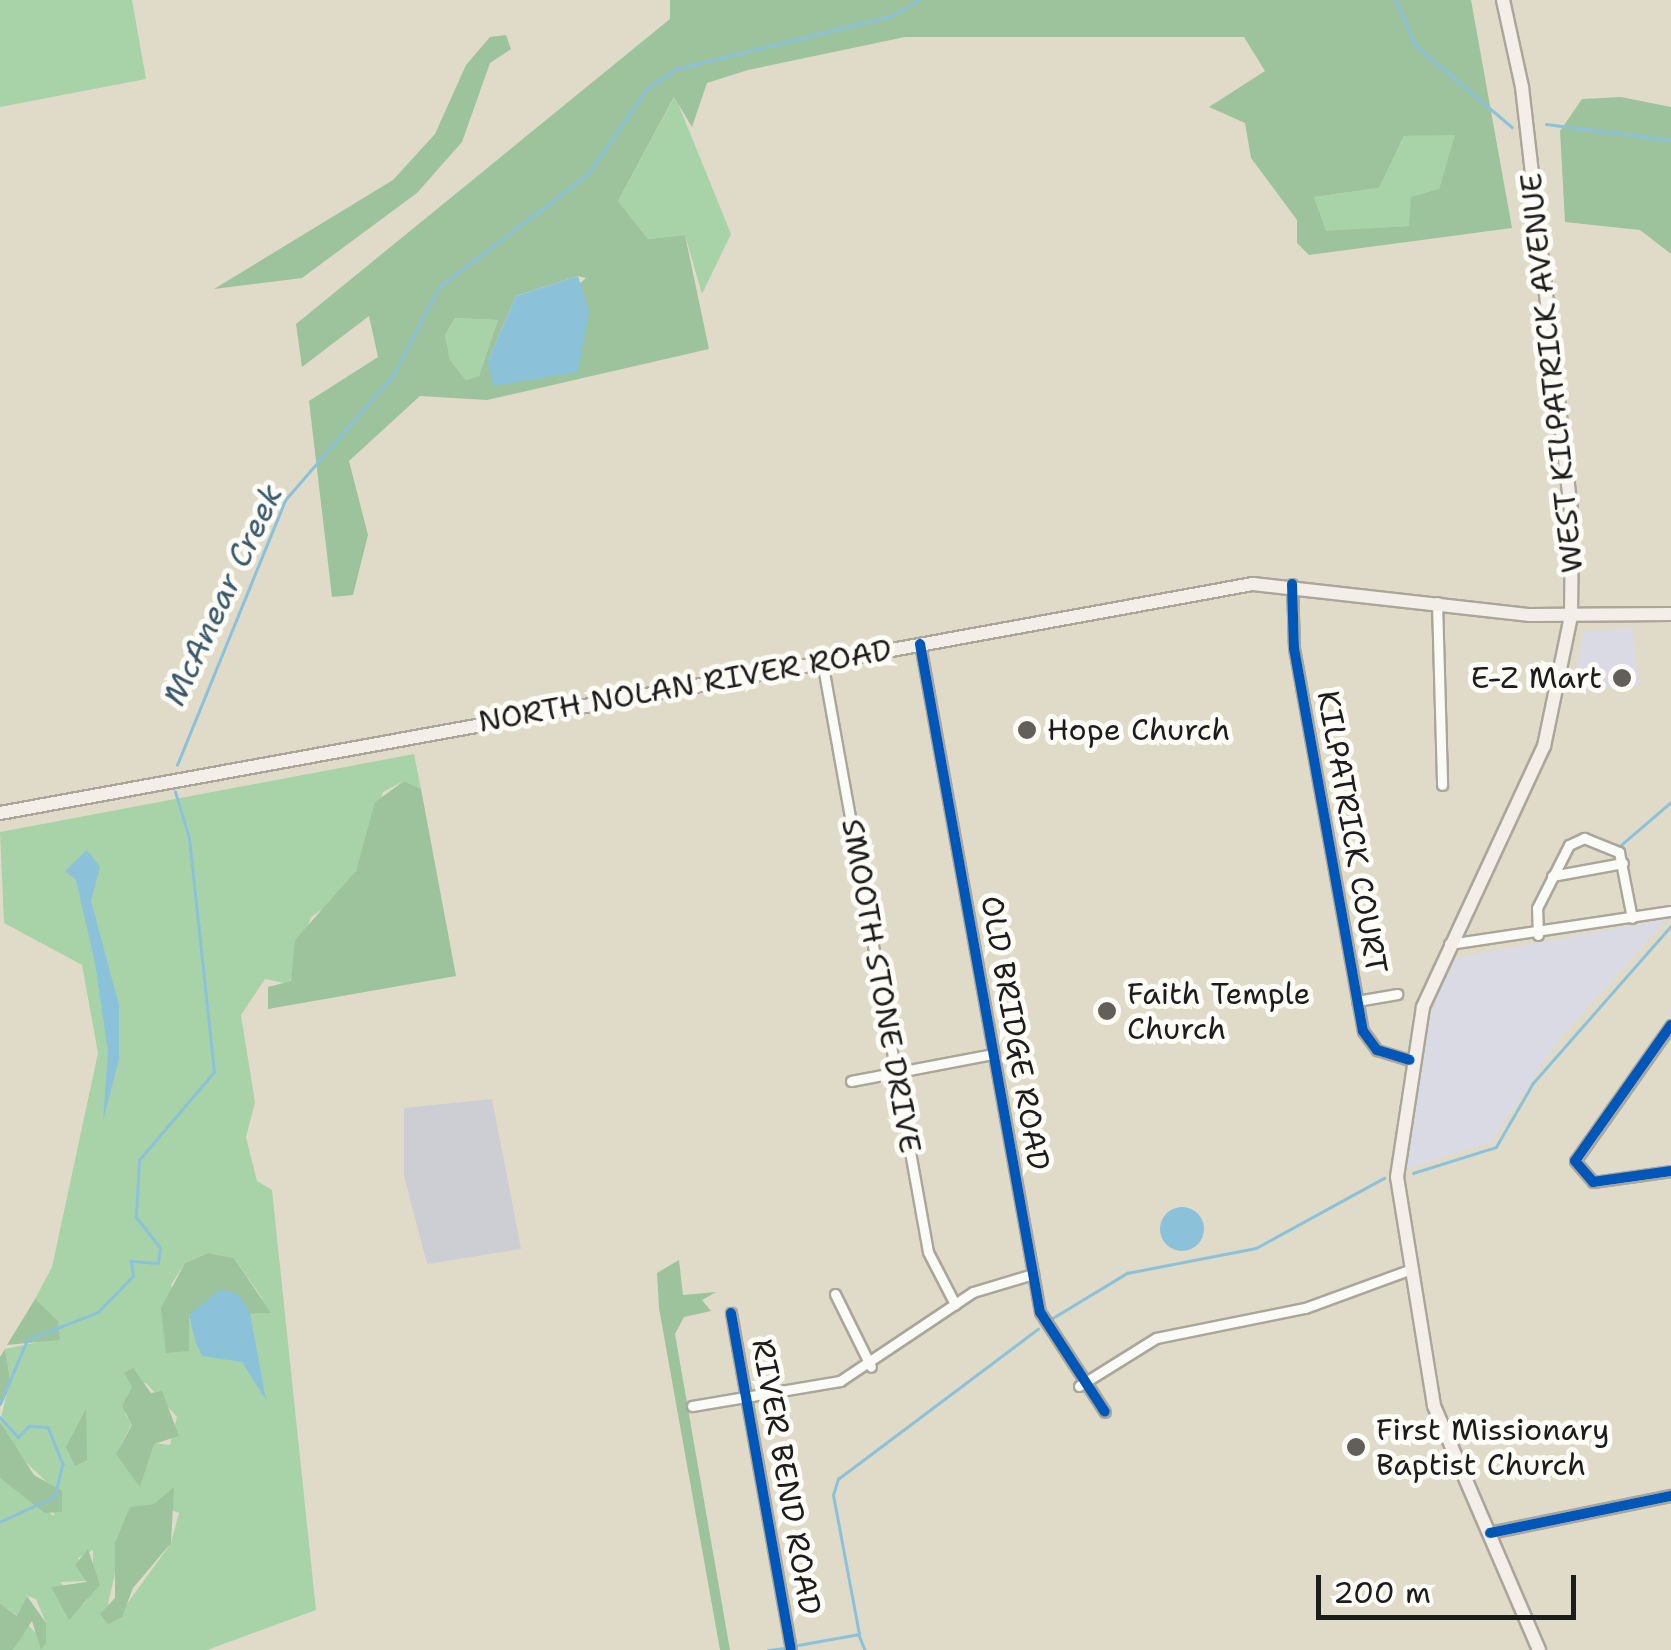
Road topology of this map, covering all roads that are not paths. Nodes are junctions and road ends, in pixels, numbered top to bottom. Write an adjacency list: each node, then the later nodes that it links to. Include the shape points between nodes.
1 (1504, 0): 5 (main road, WEST KILPATRICK AVENUE, via 1522,87 1572,521)
2 (1292, 584): 3 (main road, NORTH NOLAN RIVER ROAD); 6 (main road, NORTH NOLAN RIVER ROAD); 17 (street, KILPATRICK COURT, via 1294,648)
3 (1437, 602): 5 (main road, NORTH NOLAN RIVER ROAD); 8 (street)
4 (1671, 614): 5 (main road, NORTH NOLAN RIVER ROAD)
5 (1571, 616): 15 (main road, WEST KILPATRICK AVENUE, via 1544,744)
6 (920, 644): 7 (main road, NORTH NOLAN RIVER ROAD); 19 (street, OLD BRIDGE ROAD)
7 (822, 661): 9 (main road, NORTH NOLAN RIVER ROAD); 21 (street, SMOOTH STONE DRIVE)
8 (1442, 785)
9 (0, 813)
10 (1623, 864): 11 (street); 11 (street, via 1613,845 1584,838 1569,846); 13 (street)
11 (1552, 876): 14 (street, via 1537,908)
12 (1671, 911): 13 (street)
13 (1632, 918): 14 (street)
14 (1538, 934): 15 (street)
15 (1449, 944): 20 (main road, WEST KILPATRICK AVENUE)
16 (1397, 994): 17 (street)
17 (1357, 1000): 20 (street, KILPATRICK COURT, via 1370,1046)
18 (1671, 1025): 23 (street, via 1582,1138 1575,1161 1594,1182)
19 (993, 1054): 21 (street); 25 (street, OLD BRIDGE ROAD)
20 (1409, 1060): 24 (main road, WEST KILPATRICK AVENUE, via 1397,1162)
21 (896, 1072): 22 (street); 27 (street, SMOOTH STONE DRIVE, via 928,1252)
22 (851, 1081)
23 (1671, 1172)
24 (1406, 1270): 30 (street, via 1306,1308 1156,1338); 35 (main road, WEST KILPATRICK AVENUE, via 1434,1406)
25 (1033, 1274): 27 (street, via 992,1282); 30 (street, OLD BRIDGE ROAD, via 1045,1328)
26 (835, 1294): 29 (street)
27 (956, 1304): 29 (street)
28 (731, 1314): 31 (street, RIVER BEND ROAD)
29 (871, 1367): 31 (street)
30 (1081, 1384): 33 (street, OLD BRIDGE ROAD)
31 (746, 1397): 32 (street); 36 (street, RIVER BEND ROAD)
32 (692, 1406)
33 (1105, 1412)
34 (1671, 1496): 35 (street)
35 (1490, 1533): 37 (main road, WEST KILPATRICK AVENUE)
36 (792, 1649)
37 (1539, 1650)

